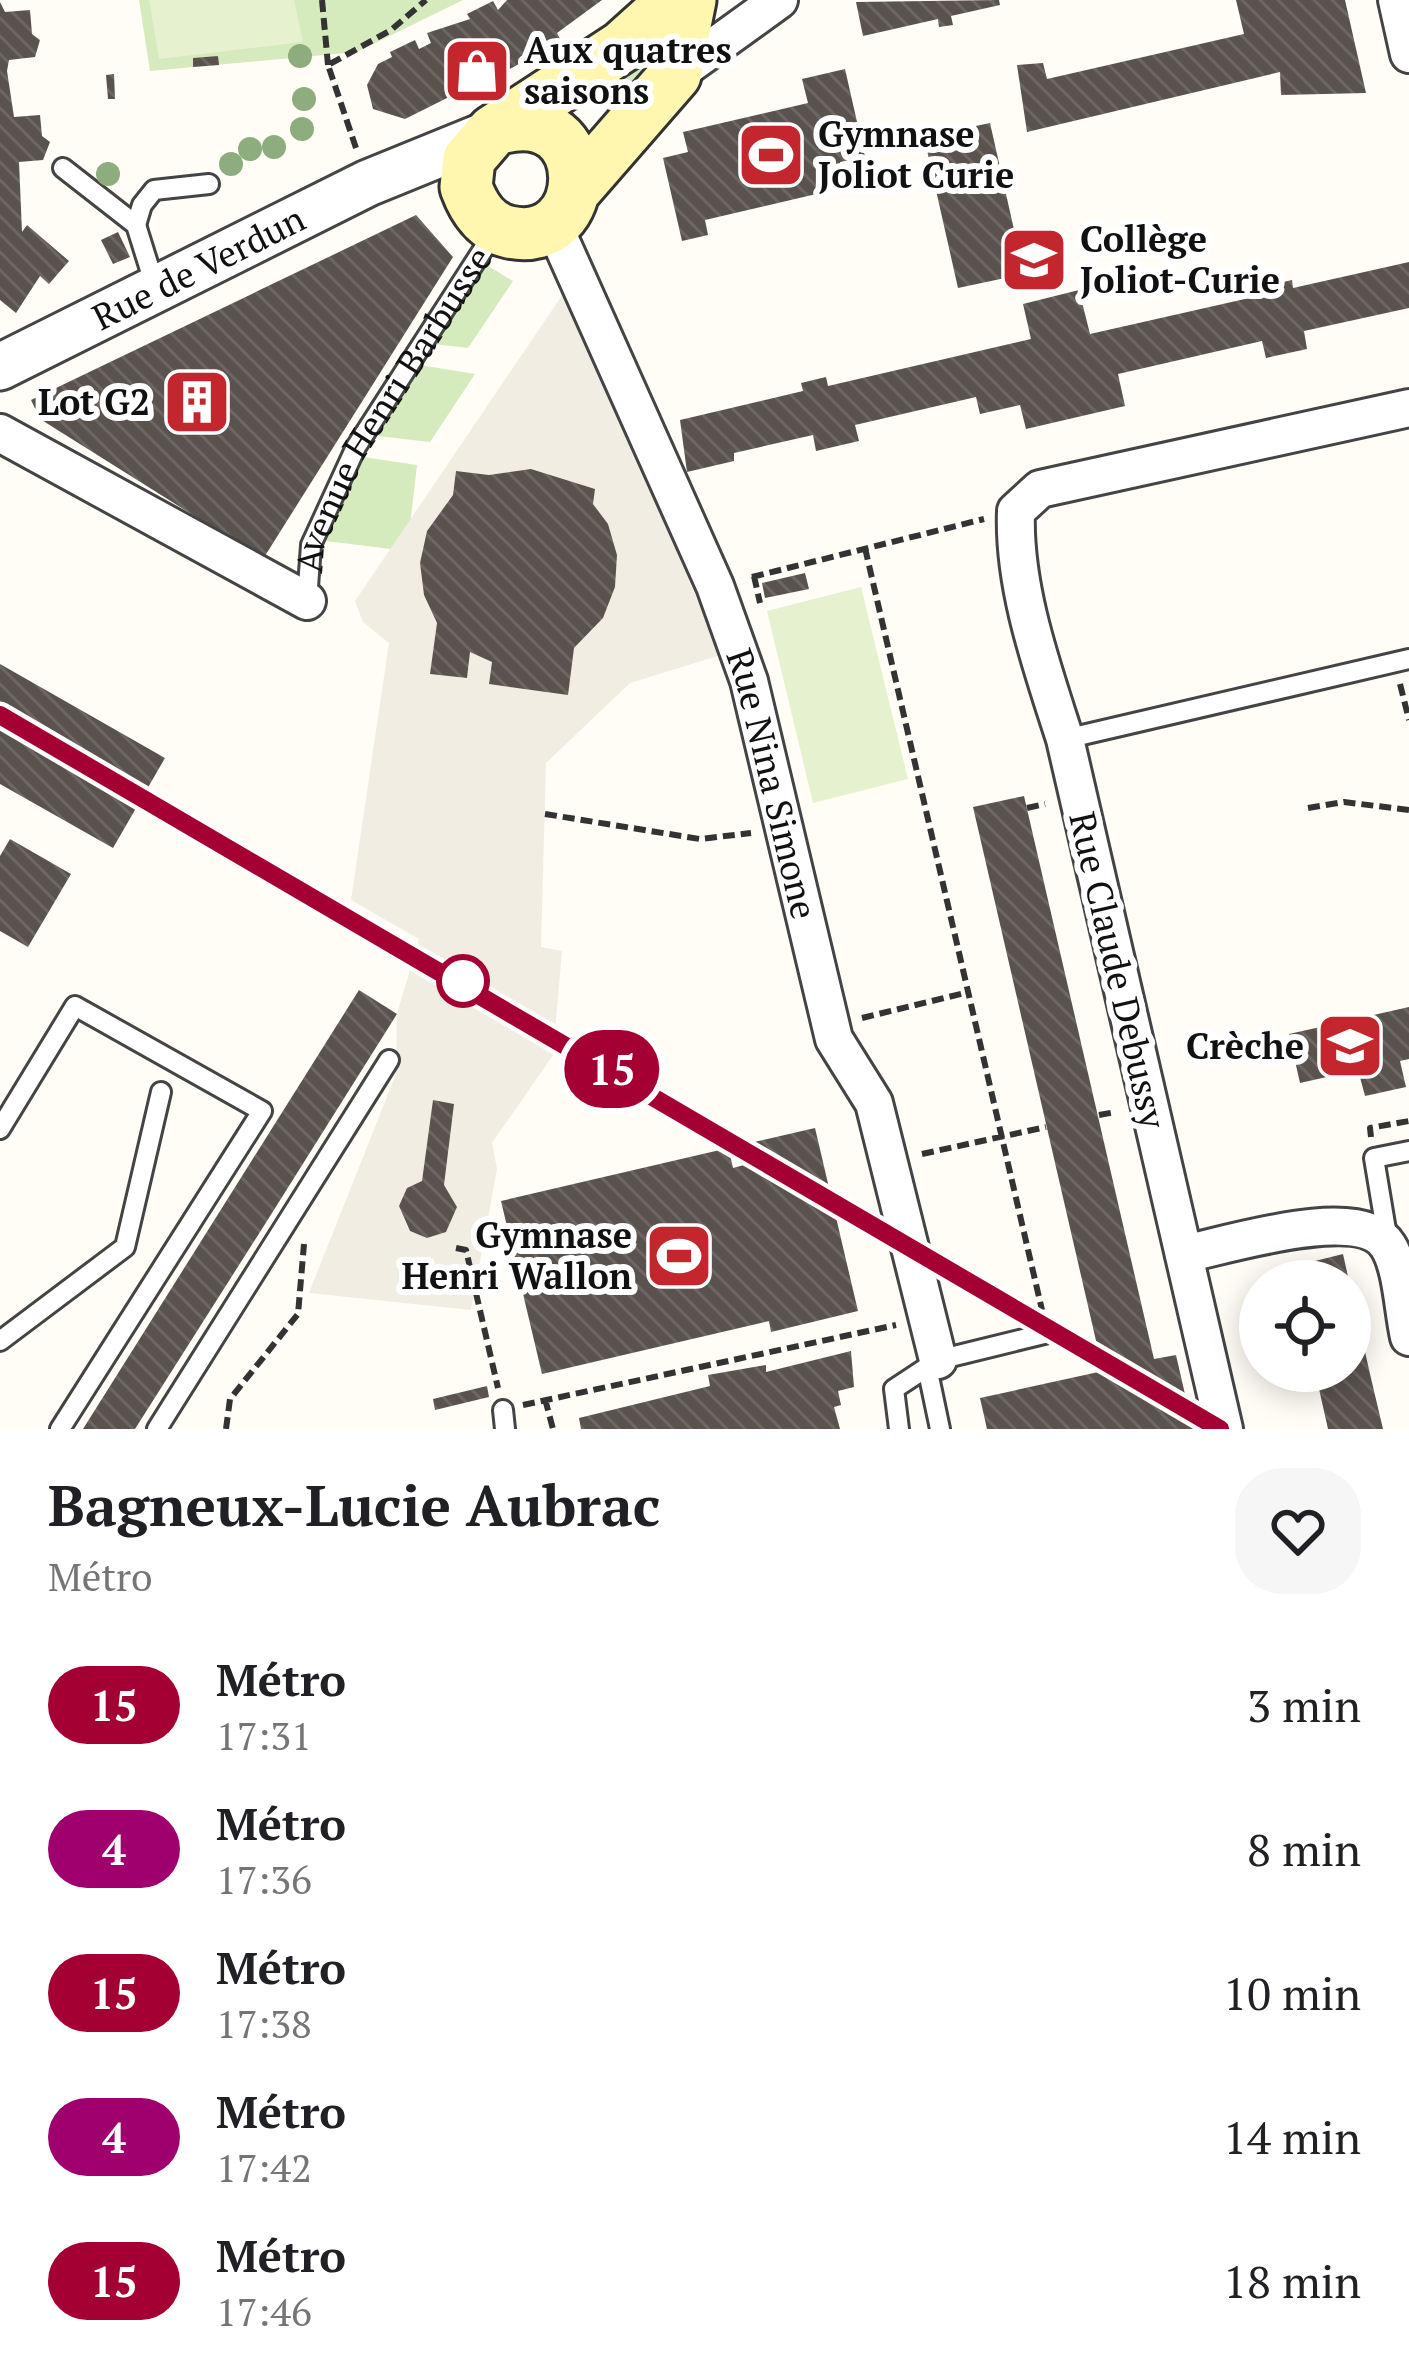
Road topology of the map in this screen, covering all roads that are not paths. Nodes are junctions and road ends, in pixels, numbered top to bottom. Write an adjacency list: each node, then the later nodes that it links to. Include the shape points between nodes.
1 (674, 0): 7 (main road, via 623,46)
2 (690, 0): 6 (main road)
3 (779, 0): 6 (street)
4 (1397, 0): 5 (street)
5 (1409, 54)
6 (675, 76): 11 (main road)
7 (493, 131): 9 (street, Rue de Verdun); 11 (main road, via 516,123 550,131 572,157); 12 (main road, via 469,159)
8 (63, 168): 13 (lane)
9 (384, 177): 12 (street, via 433,174); 14 (street, Rue de Verdun)
10 (208, 184): 13 (lane, via 154,190)
11 (564, 207): 12 (main road, via 530,233); 30 (street, Rue Nina Simone, via 749,681 784,830 874,1103)
12 (481, 208): 18 (lane, Avenue Henri Barbusse, via 311,545)
13 (136, 225): 14 (lane)
14 (157, 289): 15 (street, Rue de Verdun)
15 (0, 367)
16 (1409, 408): 20 (street, Rue Claude Debussy, via 1040,489 1016,511 1019,563)
17 (0, 434): 18 (street)
18 (307, 602)
19 (1402, 661): 20 (lane)
20 (1065, 739): 26 (street, Rue Claude Debussy)
21 (389, 1060): 32 (lane)
22 (161, 1092): 29 (lane, via 125,1247)
23 (0, 1129): 31 (lane, via 75,1006 262,1111)
24 (1409, 1151): 25 (lane, via 1373,1158)
25 (1389, 1246): 26 (street, via 1372,1230 1344,1222); 28 (street)
26 (1184, 1254): 35 (street, Rue Claude Debussy)
27 (1048, 1333): 30 (lane)
28 (1409, 1337)
29 (0, 1341)
30 (932, 1364): 33 (lane, via 893,1389); 34 (lane)
31 (60, 1429)
32 (157, 1429)
33 (899, 1429)
34 (940, 1429)
35 (1225, 1429)

